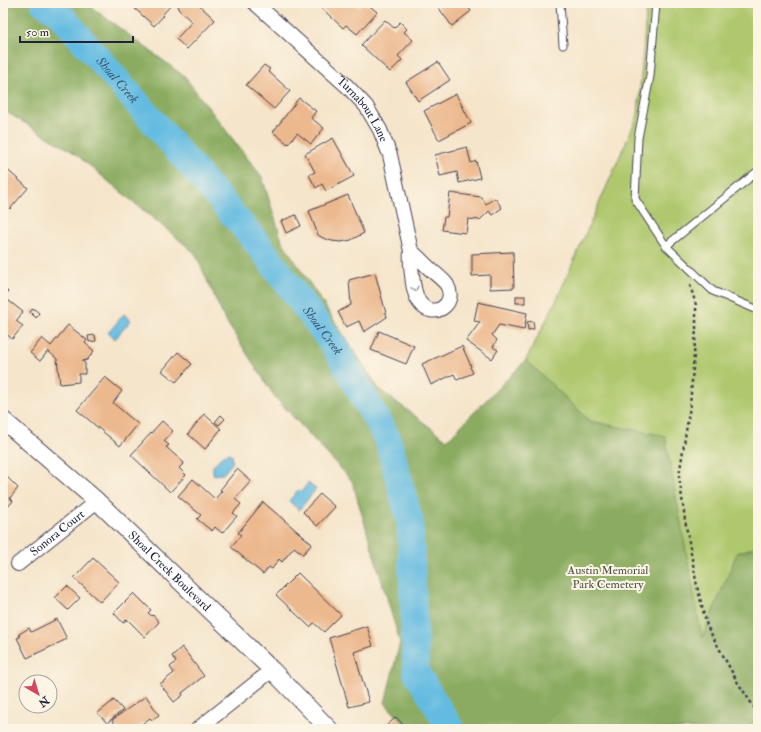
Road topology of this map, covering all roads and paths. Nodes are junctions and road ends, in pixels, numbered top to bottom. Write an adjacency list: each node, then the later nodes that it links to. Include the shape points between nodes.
1 (255, 3): 7 (street, Turnabout Lane, via 366,106 380,130 390,155)
2 (560, 3): 4 (lane)
3 (656, 3): 6 (lane, via 650,76 638,138 635,199)
4 (563, 45)
5 (758, 171): 6 (lane)
6 (666, 246): 8 (lane)
7 (411, 251)
8 (686, 265): 9 (lane, via 713,292); 14 (path, via 696,305 696,329 690,406 679,476 685,520 707,626 738,683)
9 (758, 310)
10 (3, 420): 11 (street, Shoal Creek Boulevard)
11 (97, 501): 12 (street, Sonora Court); 13 (street, Shoal Creek Boulevard)
12 (18, 564)
13 (272, 670): 15 (street); 16 (street, Shoal Creek Boulevard)
14 (758, 713)
15 (198, 729)
16 (329, 729)

